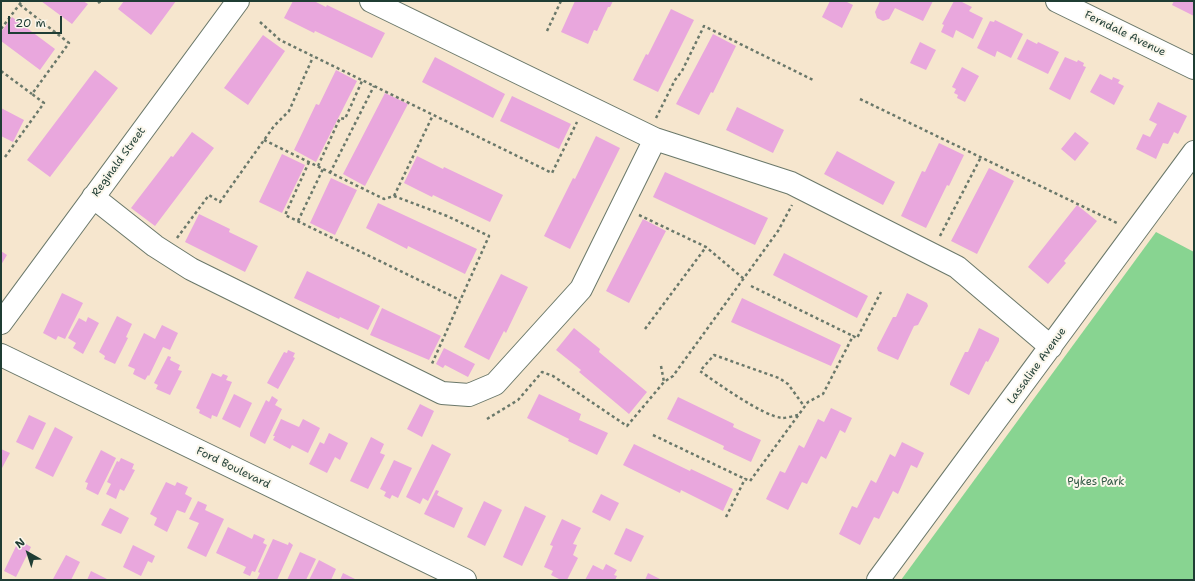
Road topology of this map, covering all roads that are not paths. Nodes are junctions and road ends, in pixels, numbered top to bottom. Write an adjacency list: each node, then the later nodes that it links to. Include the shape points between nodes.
1 (238, 1): 7 (street, Reginald Street)
2 (371, 1): 5 (street)
3 (1057, 1): 4 (street, Ferndale Avenue)
4 (1194, 68)
5 (654, 132): 7 (street, via 581,289 495,384 469,395 442,393 191,269 155,246); 9 (street, via 791,183 957,267)
6 (1194, 152): 9 (street, Lassaline Avenue)
7 (93, 197): 8 (street, Reginald Street)
8 (1, 323)
9 (1051, 347): 12 (street, Lassaline Avenue)
10 (1, 355): 11 (street, Ford Boulevard)
11 (465, 580)
12 (878, 580)

